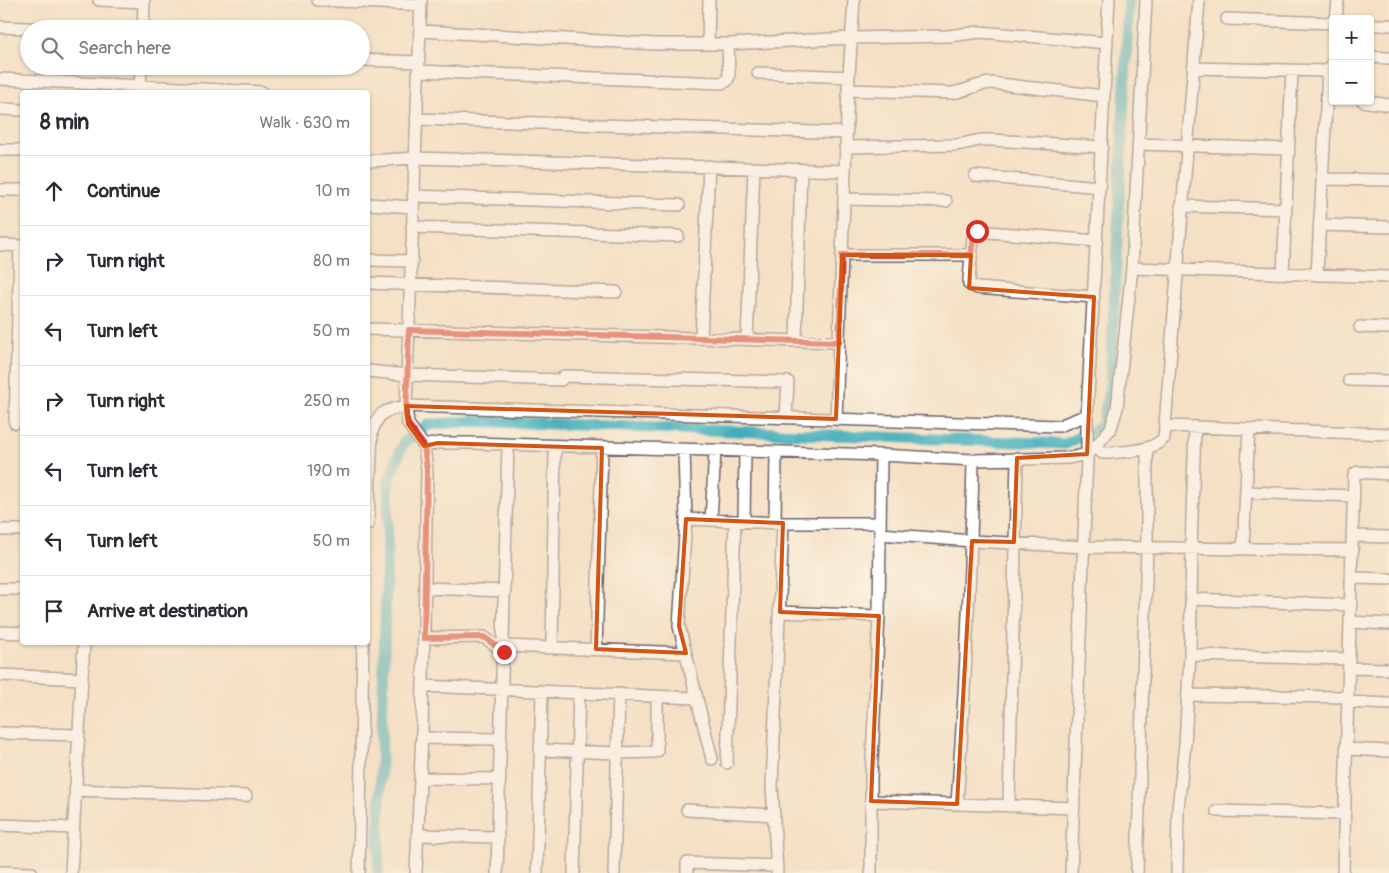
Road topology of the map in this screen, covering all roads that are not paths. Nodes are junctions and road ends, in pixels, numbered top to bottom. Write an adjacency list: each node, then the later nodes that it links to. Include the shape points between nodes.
1 (99, 0): 9 (street)
2 (318, 0): 10 (street)
3 (709, 0): 22 (street)
4 (854, 0): 20 (street)
5 (1109, 0): 21 (street)
6 (1146, 0): 46 (street)
7 (1199, 0): 29 (street)
8 (1338, 0): 11 (street)
9 (144, 1): 13 (street)
10 (421, 3): 19 (street)
11 (1336, 15)
12 (1227, 19): 14 (street)
13 (143, 20)
14 (1329, 23)
15 (1374, 25): 16 (street)
16 (1389, 25)
17 (0, 26): 18 (street)
18 (20, 27)
19 (420, 31): 22 (street); 27 (street)
20 (852, 38): 21 (street, via 980,32); 23 (street); 33 (street)
21 (1107, 43): 38 (street)
22 (708, 44): 23 (street)
23 (728, 44): 27 (street, via 728,76 727,81 721,83)
24 (1374, 57): 25 (street)
25 (1389, 58)
26 (370, 61): 27 (street)
27 (418, 67): 44 (street)
28 (1329, 67): 30 (street)
29 (1193, 68): 30 (street); 47 (street)
30 (1292, 71): 50 (street)
31 (758, 73): 33 (street)
32 (141, 75): 35 (street)
33 (849, 78): 37 (street)
34 (0, 80): 35 (street)
35 (140, 89): 36 (street)
36 (181, 90)
37 (848, 90): 38 (street, via 952,92 991,83); 45 (street)
38 (1104, 96): 48 (street)
39 (1374, 103): 41 (street)
40 (1329, 105): 60 (street)
41 (1389, 105)
42 (2, 109): 43 (street)
43 (20, 110)
44 (416, 119): 45 (street); 53 (street)
45 (846, 133): 49 (street)
46 (1139, 144): 47 (street); 83 (street)
47 (1186, 146): 50 (street); 70 (street)
48 (1102, 147): 49 (street, via 980,140 957,145); 62 (street)
49 (845, 148): 58 (street)
50 (1288, 149): 71 (street)
51 (0, 150): 52 (street)
52 (20, 150)
53 (416, 158): 54 (street); 55 (street); 66 (street)
54 (370, 161)
55 (709, 166): 56 (street); 96 (street)
56 (754, 168): 57 (street); 98 (street)
57 (800, 170): 58 (street); 99 (street)
58 (844, 171): 65 (street)
59 (974, 176): 62 (street)
60 (1322, 179): 61 (street); 72 (street)
61 (1389, 180)
62 (1100, 187): 76 (street)
63 (0, 190): 64 (street)
64 (20, 190)
65 (844, 199): 67 (street); 79 (street)
66 (413, 201): 68 (street); 69 (street); 73 (street)
67 (946, 201)
68 (370, 204)
69 (679, 205)
70 (1181, 206): 71 (street); 84 (street)
71 (1286, 209): 85 (street)
72 (1320, 226): 74 (street); 86 (street)
73 (412, 227): 75 (street); 82 (street)
74 (1389, 227)
75 (678, 236)
76 (1097, 241): 80 (street, via 977,231); 91 (street)
77 (0, 245): 78 (street)
78 (20, 246)
79 (842, 255): 80 (street); 100 (street)
80 (971, 255): 91 (street, via 969,284 977,288)
81 (370, 260): 82 (street)
82 (411, 261): 89 (street)
83 (1132, 268): 84 (street); 119 (street, via 1117,408 1111,428)
84 (1176, 270): 85 (street); 110 (street)
85 (1283, 274): 86 (street)
86 (1317, 275): 87 (street)
87 (1389, 277)
88 (370, 283): 89 (street)
89 (410, 285): 90 (street); 95 (street)
90 (616, 292)
91 (1094, 297): 107 (street)
92 (1360, 327): 93 (street)
93 (1389, 328)
94 (370, 329): 95 (street)
95 (409, 330): 96 (street); 102 (street)
96 (701, 338): 98 (street)
97 (20, 339): 109 (street)
98 (747, 339): 99 (street)
99 (796, 340): 100 (street)
100 (839, 342): 108 (street)
101 (370, 371): 102 (street)
102 (407, 375): 105 (street); 106 (street, via 788,382)
103 (1349, 380): 104 (street)
104 (1389, 381)
105 (406, 406): 106 (street); 114 (street, via 408,424); 126 (street, via 383,412 377,418 372,432)
106 (786, 417): 108 (street)
107 (1088, 417): 108 (street, via 1059,426); 119 (street)
108 (836, 419)
109 (16, 423)
110 (1166, 426): 111 (street); 118 (street, via 1164,438)
111 (1195, 427): 112 (street); 144 (street)
112 (1249, 429): 113 (street); 129 (street)
113 (1389, 434)
114 (422, 444): 115 (street); 149 (street, via 427,470)
115 (508, 445): 116 (street); 152 (street)
116 (556, 446): 117 (street); 164 (street)
117 (602, 448): 120 (street); 166 (street)
118 (1147, 448): 119 (street, via 1109,454); 143 (street)
119 (1090, 449): 125 (street, via 1069,458); 142 (street)
120 (684, 450): 121 (street); 131 (street)
121 (715, 451): 122 (street); 132 (street)
122 (745, 452): 123 (street); 133 (street)
123 (776, 452): 124 (street); 134 (street)
124 (881, 455): 127 (street); 135 (street)
125 (1017, 458): 127 (street); 141 (street)
126 (370, 460)
127 (973, 460): 140 (street)
128 (1389, 474): 130 (street, via 1356,473)
129 (1246, 492): 130 (street); 145 (street)
130 (1354, 496): 138 (street)
131 (686, 519): 132 (street); 167 (street, via 679,626)
132 (712, 520): 133 (street)
133 (739, 521): 134 (street); 193 (street)
134 (779, 523): 135 (street); 155 (street)
135 (880, 529): 140 (street); 156 (street)
136 (0, 530): 137 (street)
137 (20, 530)
138 (1353, 536): 139 (street); 146 (street)
139 (1389, 537)
140 (972, 541): 141 (street); 199 (street)
141 (1014, 542): 142 (street); 200 (street)
142 (1084, 546): 143 (street); 201 (street)
143 (1147, 547): 144 (street); 223 (street)
144 (1191, 548): 145 (street); 153 (street)
145 (1243, 549): 146 (street)
146 (1353, 550): 147 (street)
147 (1352, 578): 148 (street); 154 (street)
148 (1389, 579)
149 (424, 588): 152 (street); 161 (street)
150 (0, 589): 151 (street)
151 (20, 589)
152 (505, 591): 165 (street)
153 (1191, 599): 154 (street); 168 (street)
154 (1351, 605): 157 (street)
155 (780, 612): 156 (street); 205 (street, via 772,786)
156 (879, 616): 198 (street)
157 (1350, 622): 158 (street); 169 (street)
158 (1389, 624)
159 (0, 632): 160 (street)
160 (20, 632)
161 (424, 638): 165 (street, via 484,637); 173 (street)
162 (84, 645): 172 (street)
163 (363, 645): 214 (street)
164 (552, 648): 165 (street); 166 (street)
165 (504, 649): 174 (street)
166 (596, 649): 167 (street)
167 (686, 653): 180 (street)
168 (1190, 655): 169 (street); 178 (street)
169 (1349, 663): 170 (street); 181 (street)
170 (1389, 669)
171 (0, 675): 172 (street)
172 (82, 679): 184 (street)
173 (423, 686): 174 (street); 185 (street)
174 (503, 689): 175 (street); 186 (street)
175 (542, 690): 176 (street); 188 (street)
176 (579, 692): 177 (street); 190 (street)
177 (619, 694): 179 (street); 191 (street)
178 (1188, 695): 181 (street); 224 (street, via 1178,808)
179 (657, 696): 180 (street); 191 (street, via 657,751)
180 (696, 698): 192 (street)
181 (1348, 700): 182 (street); 187 (street)
182 (1389, 704)
183 (0, 733): 184 (street)
184 (78, 736): 196 (street)
185 (422, 738): 186 (street); 194 (street)
186 (501, 739): 195 (street)
187 (1346, 749): 189 (street); 204 (street)
188 (540, 750): 190 (street); 217 (street)
189 (1389, 751)
190 (577, 752): 191 (street); 218 (street)
191 (617, 753): 219 (street)
192 (712, 758)
193 (727, 763)
194 (420, 778): 195 (street); 208 (street)
195 (500, 780): 209 (street)
196 (76, 790): 197 (street); 207 (street)
197 (246, 796)
198 (871, 801): 199 (street); 221 (street)
199 (958, 804): 200 (street)
200 (1009, 806): 201 (street)
201 (1074, 808): 222 (street)
202 (687, 810): 205 (street)
203 (1217, 811): 204 (street)
204 (1344, 814): 225 (street)
205 (774, 815): 210 (street)
206 (0, 825): 207 (street)
207 (73, 828): 213 (street)
208 (418, 835): 209 (street); 215 (street)
209 (498, 836): 216 (street)
210 (777, 870): 220 (street, via 687,862)
211 (0, 872): 212 (street)
212 (32, 873)
213 (71, 873)
214 (359, 873)
215 (416, 873)
216 (497, 873)
217 (537, 873)
218 (574, 873)
219 (614, 873)
220 (687, 873)
221 (871, 873)
222 (1071, 873)
223 (1137, 873)
224 (1177, 873)
225 (1343, 873)

